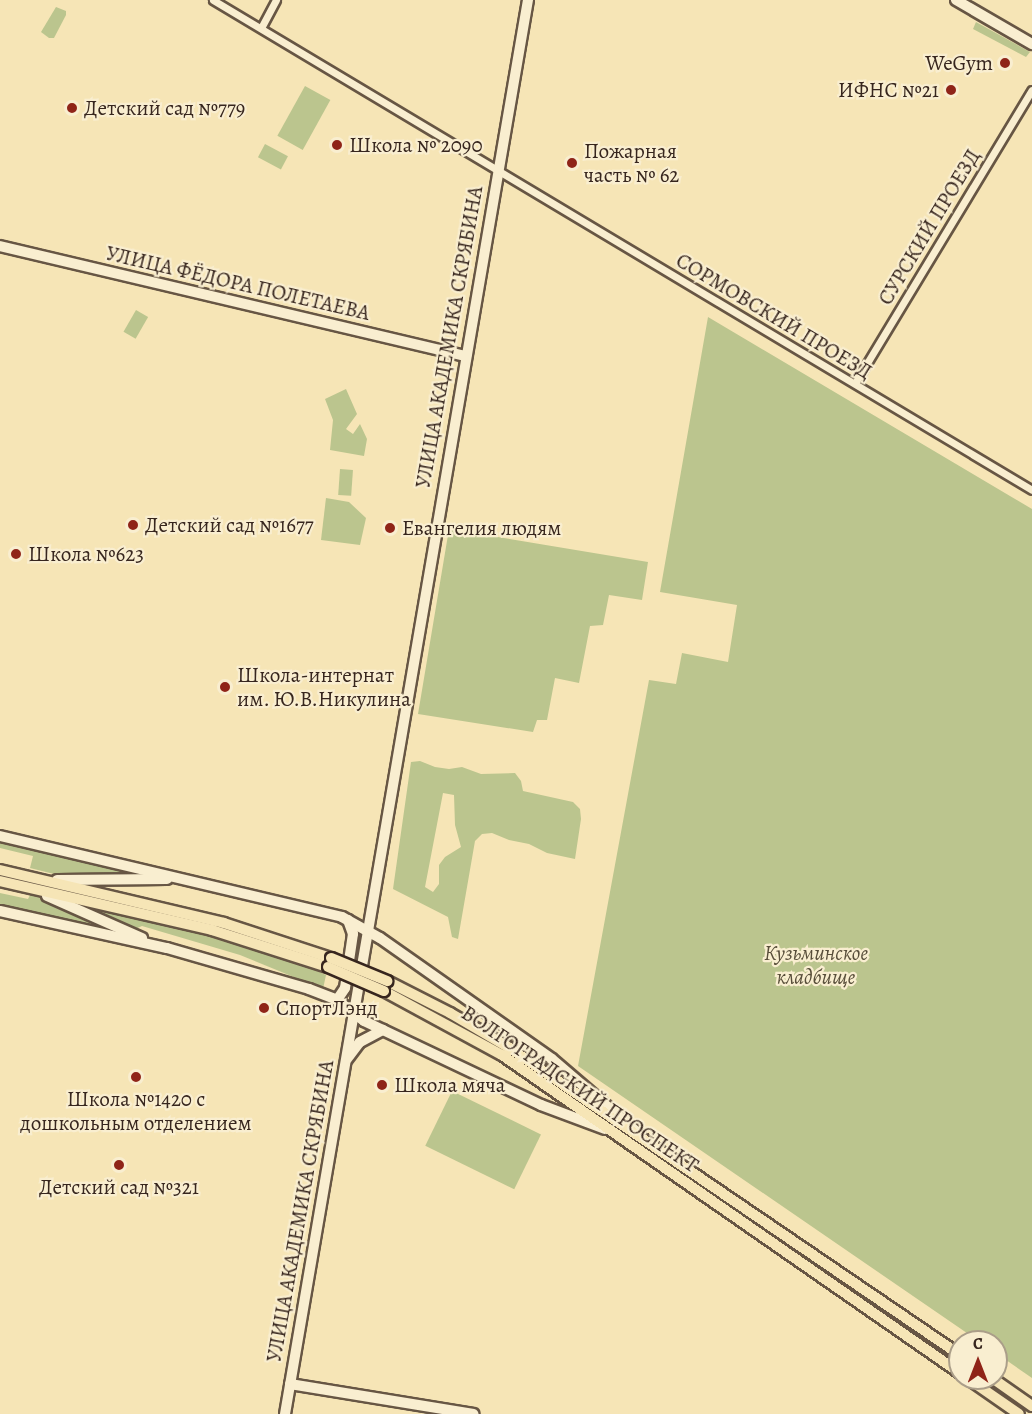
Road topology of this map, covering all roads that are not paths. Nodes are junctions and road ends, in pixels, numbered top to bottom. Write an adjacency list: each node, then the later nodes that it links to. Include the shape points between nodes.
1 (213, 0): 5 (street, СОРМОВСКИЙ ПРОЕЗД)
2 (276, 0): 5 (street)
3 (528, 0): 8 (main road, УЛИЦА АКАДЕМИКА СКРЯБИНА)
4 (956, 0): 6 (main road)
5 (261, 28): 8 (street, СОРМОВСКИЙ ПРОЕЗД)
6 (1032, 44)
7 (1032, 90): 11 (street, СУРСКИЙ ПРОЕЗД)
8 (498, 169): 10 (main road, УЛИЦА АКАДЕМИКА СКРЯБИНА); 11 (street, СОРМОВСКИЙ ПРОЕЗД)
9 (0, 246): 10 (main road, УЛИЦА ФЁДОРА ПОЛЕТАЕВА)
10 (466, 356): 20 (main road, УЛИЦА АКАДЕМИКА СКРЯБИНА)
11 (855, 383): 12 (street, СОРМОВСКИЙ ПРОЕЗД)
12 (1032, 490)
13 (0, 836): 16 (main road)
14 (0, 870): 15 (main road, ВОЛГОГРАДСКИЙ ПРОСПЕКТ)
15 (30, 877): 16 (main road, via 79,882); 22 (main road, ВОЛГОГРАДСКИЙ ПРОСПЕКТ, via 224,923)
16 (183, 878): 19 (main road)
17 (3, 882): 21 (main road, via 71,905); 22 (main road, ВОЛГОГРАДСКИЙ ПРОСПЕКТ, via 212,930)
18 (0, 910): 21 (main road)
19 (348, 920): 20 (main road); 24 (main road, via 353,934 345,988)
20 (368, 930): 25 (main road, УЛИЦА АКАДЕМИКА СКРЯБИНА, via 358,947 349,993); 29 (main road, via 552,1059 623,1117)
21 (168, 948): 24 (main road)
22 (329, 962): 23 (main road, ВОЛГОГРАДСКИЙ ПРОСПЕКТ, bridge)
23 (386, 986): 28 (main road, ВОЛГОГРАДСКИЙ ПРОСПЕКТ, via 492,1049); 29 (main road, ВОЛГОГРАДСКИЙ ПРОСПЕКТ, via 482,1030)
24 (337, 1000): 25 (main road)
25 (353, 1015): 26 (main road); 27 (main road, УЛИЦА АКАДЕМИКА СКРЯБИНА)
26 (383, 1030): 27 (main road, via 360,1042); 28 (main road, via 541,1105)
27 (345, 1063): 32 (main road, УЛИЦА АКАДЕМИКА СКРЯБИНА)
28 (608, 1131): 31 (main road, ВОЛГОГРАДСКИЙ ПРОСПЕКТ)
29 (642, 1138): 30 (main road, ВОЛГОГРАДСКИЙ ПРОСПЕКТ)
30 (948, 1347)
31 (948, 1365)
32 (290, 1384): 36 (main road, УЛИЦА АКАДЕМИКА СКРЯБИНА); 37 (main road)
33 (1008, 1389): 35 (main road)
34 (984, 1390): 38 (main road)
35 (1032, 1406)
36 (285, 1414)
37 (474, 1414)
38 (1018, 1414)

